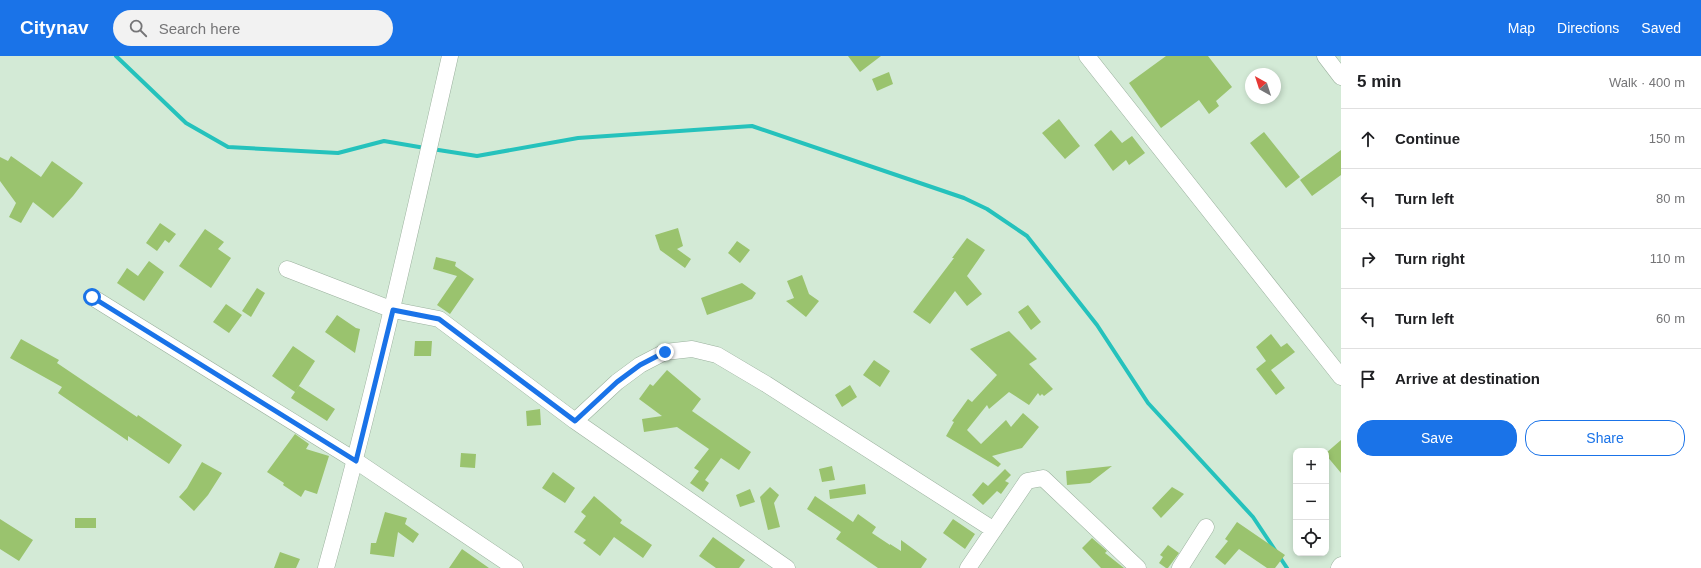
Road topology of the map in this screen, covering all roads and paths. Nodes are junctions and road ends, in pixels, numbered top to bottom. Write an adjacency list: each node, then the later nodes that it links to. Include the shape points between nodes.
1 (450, 56): 7 (street)
2 (1087, 56): 8 (street)
3 (1325, 56): 4 (street)
4 (1341, 77)
5 (287, 269): 7 (street)
6 (92, 297): 10 (street)
7 (393, 310): 9 (street, via 439,319); 10 (street)
8 (1341, 377)
9 (575, 421): 12 (street, via 617,382 640,365 665,352 692,349 717,354); 16 (street)
10 (356, 461): 14 (street); 15 (street)
11 (1206, 527): 19 (street)
12 (994, 530): 17 (street); 18 (street, via 1027,481 1043,478)
13 (1341, 565): 20 (street)
14 (326, 568)
15 (515, 568)
16 (787, 568)
17 (968, 568)
18 (1138, 568)
19 (1180, 568)
20 (1339, 568)

